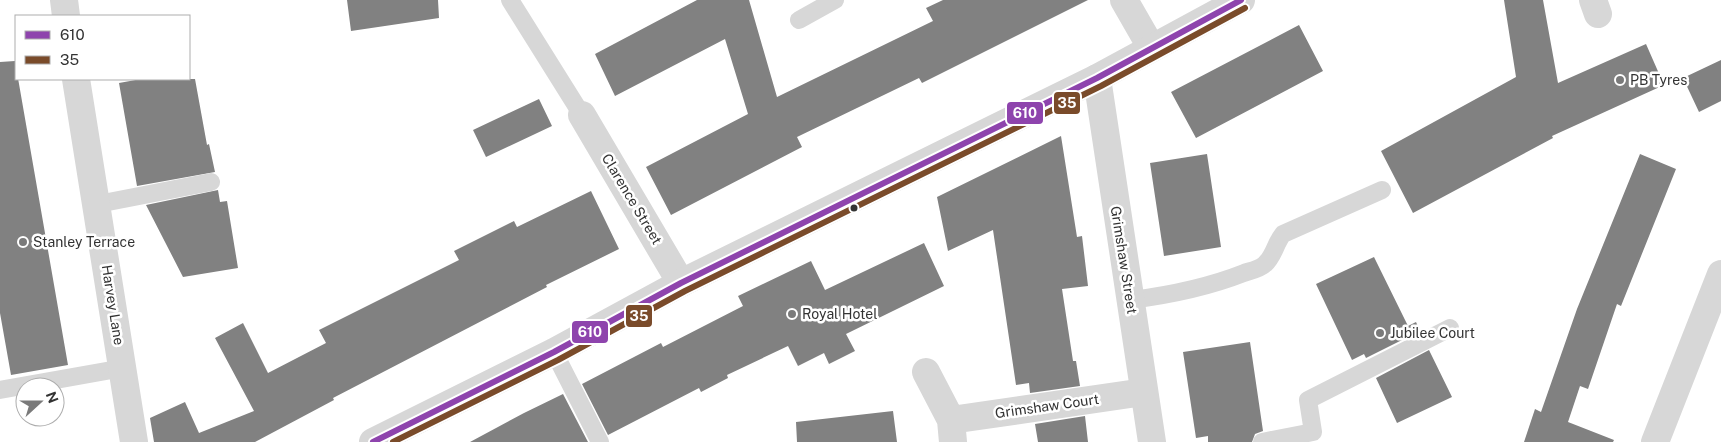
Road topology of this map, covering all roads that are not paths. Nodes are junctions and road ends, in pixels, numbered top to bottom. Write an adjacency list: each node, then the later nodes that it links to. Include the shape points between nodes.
1 (64, 0): 6 (street)
2 (510, 0): 11 (lane)
3 (835, 0): 7 (lane)
4 (1124, 0): 8 (street)
5 (1241, 0): 8 (street)
6 (66, 15)
7 (799, 20)
8 (1151, 47): 9 (street)
9 (1097, 78): 16 (street); 17 (street, Grimshaw Street)
10 (76, 80): 14 (street, Harvey Lane)
11 (582, 115): 16 (street, Clarence Street)
12 (211, 182): 14 (lane)
13 (1382, 190): 17 (lane, via 1283,234 1263,266 1180,294)
14 (98, 204): 22 (street, Harvey Lane)
15 (1721, 274): 20 (street)
16 (681, 283): 21 (street)
17 (1131, 300): 25 (street, Grimshaw Street)
18 (1450, 328): 31 (lane, via 1308,400 1313,432)
19 (1721, 331): 20 (street)
20 (1692, 348): 32 (street)
21 (554, 352): 28 (street); 29 (lane)
22 (123, 368): 24 (lane); 27 (street, Harvey Lane)
23 (926, 372): 26 (street, Grimshaw Court)
24 (0, 390)
25 (1144, 392): 26 (street, Grimshaw Court); 30 (street, Grimshaw Street)
26 (952, 431)
27 (134, 442)
28 (373, 442)
29 (600, 442)
30 (1152, 442)
31 (1262, 442)
32 (1655, 442)

